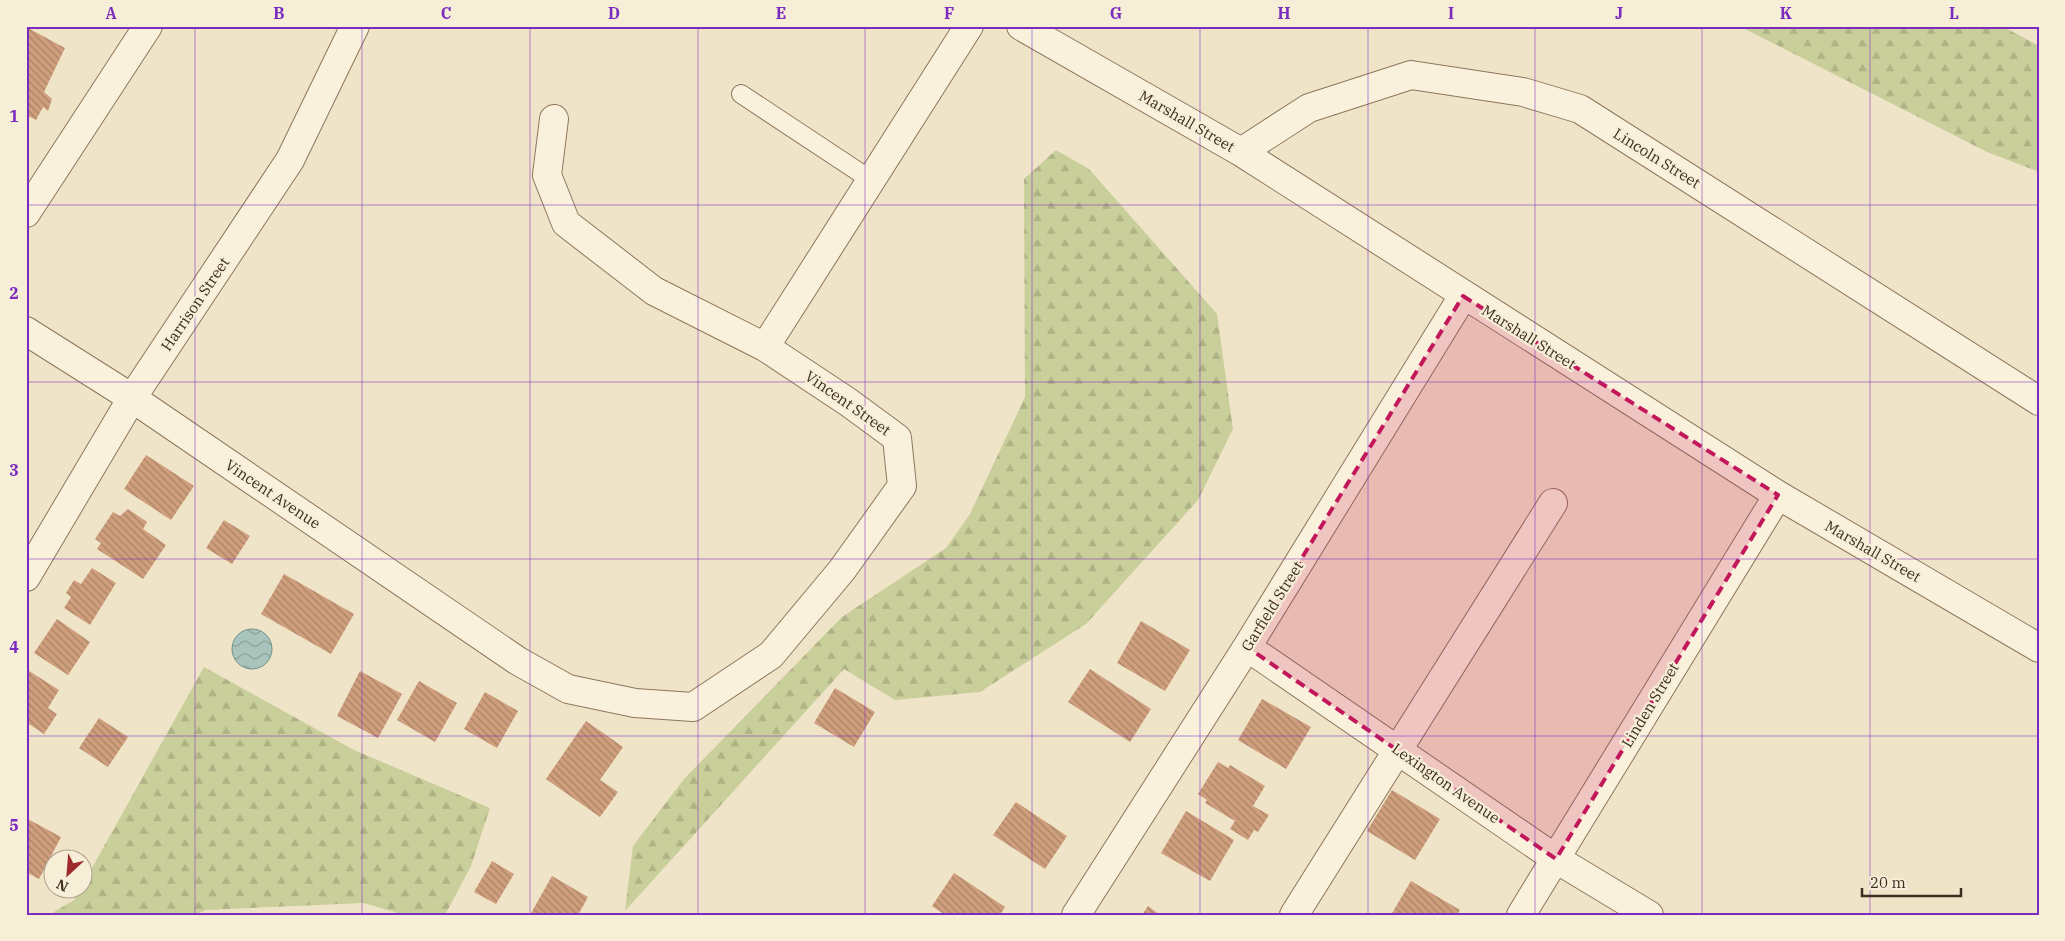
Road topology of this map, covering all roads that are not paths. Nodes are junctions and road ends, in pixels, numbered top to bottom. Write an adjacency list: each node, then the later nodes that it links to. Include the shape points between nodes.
1 (148, 26): 9 (street)
2 (355, 26): 13 (street, Harrison Street, via 290,160)
3 (969, 26): 8 (street)
4 (1021, 26): 7 (street, Marshall Street)
5 (741, 94): 8 (lane)
6 (554, 119): 12 (street, via 547,175 566,223 654,291)
7 (1241, 152): 10 (street, Marshall Street); 14 (street, Lincoln Street, via 1309,108 1411,76 1523,92 1580,109)
8 (871, 180): 12 (street)
9 (26, 213)
10 (1464, 296): 15 (street, Marshall Street); 18 (street, Garfield Street)
11 (26, 331): 13 (street, Vincent Avenue)
12 (765, 347): 20 (street, Vincent Street, via 897,438 902,486 842,570 771,655 693,707 635,703 568,689)
13 (132, 398): 17 (street, Harrison Street); 20 (street, Vincent Avenue)
14 (2039, 401)
15 (1778, 495): 19 (street, Marshall Street); 22 (street, Linden Street)
16 (1553, 503): 21 (street)
17 (26, 578)
18 (1247, 647): 21 (street, Lexington Avenue); 23 (street, Garfield Street)
19 (2039, 648)
20 (518, 661)
21 (1398, 750): 22 (street, Lexington Avenue); 24 (street)
22 (1556, 859): 25 (street, Linden Street); 26 (street, Lexington Avenue)
23 (1076, 915)
24 (1294, 915)
25 (1521, 915)
26 (1648, 915)

